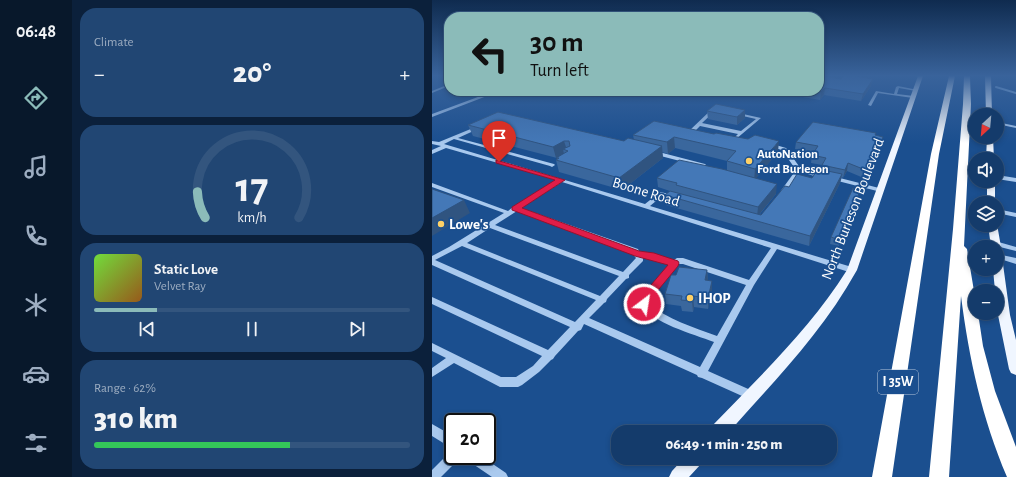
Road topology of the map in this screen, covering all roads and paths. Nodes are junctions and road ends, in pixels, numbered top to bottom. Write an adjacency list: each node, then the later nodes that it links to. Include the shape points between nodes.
1 (479, 98): 11 (street)
2 (874, 98): 8 (street)
3 (913, 98): 38 (main road, North Burleson Boulevard)
4 (967, 98): 7 (highway)
5 (973, 98): 7 (highway, via 973,102)
6 (947, 101): 82 (highway, I 35W, via 935,154)
7 (967, 104): 47 (highway)
8 (870, 105)
9 (722, 111): 12 (street, via 715,109)
10 (730, 112): 19 (street, via 758,118)
11 (432, 116)
12 (699, 124): 17 (street); 19 (street)
13 (1004, 124): 15 (street)
14 (480, 126): 20 (street)
15 (1016, 127)
16 (684, 130): 17 (street)
17 (691, 132): 18 (street)
18 (698, 133)
19 (741, 133): 22 (street)
20 (454, 138): 24 (street); 29 (street)
21 (729, 138): 22 (street)
22 (736, 138): 23 (street)
23 (742, 140)
24 (439, 144): 26 (street); 32 (street, Boone Road)
25 (763, 144): 31 (street, via 784,149)
26 (432, 152)
27 (648, 152): 30 (street)
28 (558, 162): 29 (street)
29 (552, 165): 32 (street)
30 (707, 166)
31 (799, 170): 38 (street); 39 (street)
32 (538, 173): 34 (street, Boone Road)
33 (1004, 178): 35 (street)
34 (561, 180): 42 (street, Boone Road); 43 (street)
35 (1016, 180)
36 (432, 185): 43 (street)
37 (776, 190): 39 (street)
38 (881, 190): 57 (main road, North Burleson Boulevard)
39 (783, 192): 40 (street)
40 (778, 197)
41 (676, 198): 42 (street, via 661,194)
42 (646, 206): 49 (street, Boone Road)
43 (512, 211): 46 (street); 52 (street)
44 (1004, 212): 45 (street)
45 (1016, 215)
46 (489, 225): 48 (street); 58 (street)
47 (958, 229): 78 (highway, via 976,346 986,391); 83 (highway)
48 (462, 243): 54 (street); 62 (street)
49 (776, 246): 57 (street, Boone Road); 60 (street)
50 (1004, 246): 51 (street)
51 (1016, 248)
52 (638, 254): 56 (street); 58 (street, via 638,263)
53 (1004, 258): 55 (street)
54 (432, 261): 63 (street)
55 (1016, 261)
56 (674, 263): 60 (street, via 682,260); 64 (street, via 644,299 644,304 650,310 672,321)
57 (852, 270): 71 (main road, North Burleson Boulevard, via 841,291 791,355)
58 (626, 276): 62 (street)
59 (999, 276): 68 (main road, via 1004,315)
60 (752, 284): 64 (street)
61 (432, 300): 66 (street)
62 (603, 300): 63 (street)
63 (581, 324): 66 (street); 70 (street)
64 (720, 341): 70 (street)
65 (432, 347): 67 (street)
66 (550, 356): 67 (street, via 524,379 509,383 500,382)
67 (454, 358): 69 (street)
68 (1016, 369)
69 (432, 373)
70 (701, 374): 71 (street)
71 (752, 395): 72 (main road, North Burleson Boulevard)
72 (724, 425)
73 (432, 429): 74 (street)
74 (444, 437)
75 (445, 465): 79 (street)
76 (484, 465): 80 (street)
77 (689, 465): 81 (main road)
78 (1016, 474)
79 (433, 477)
80 (502, 477)
81 (678, 477)
82 (882, 477)
83 (939, 477)

